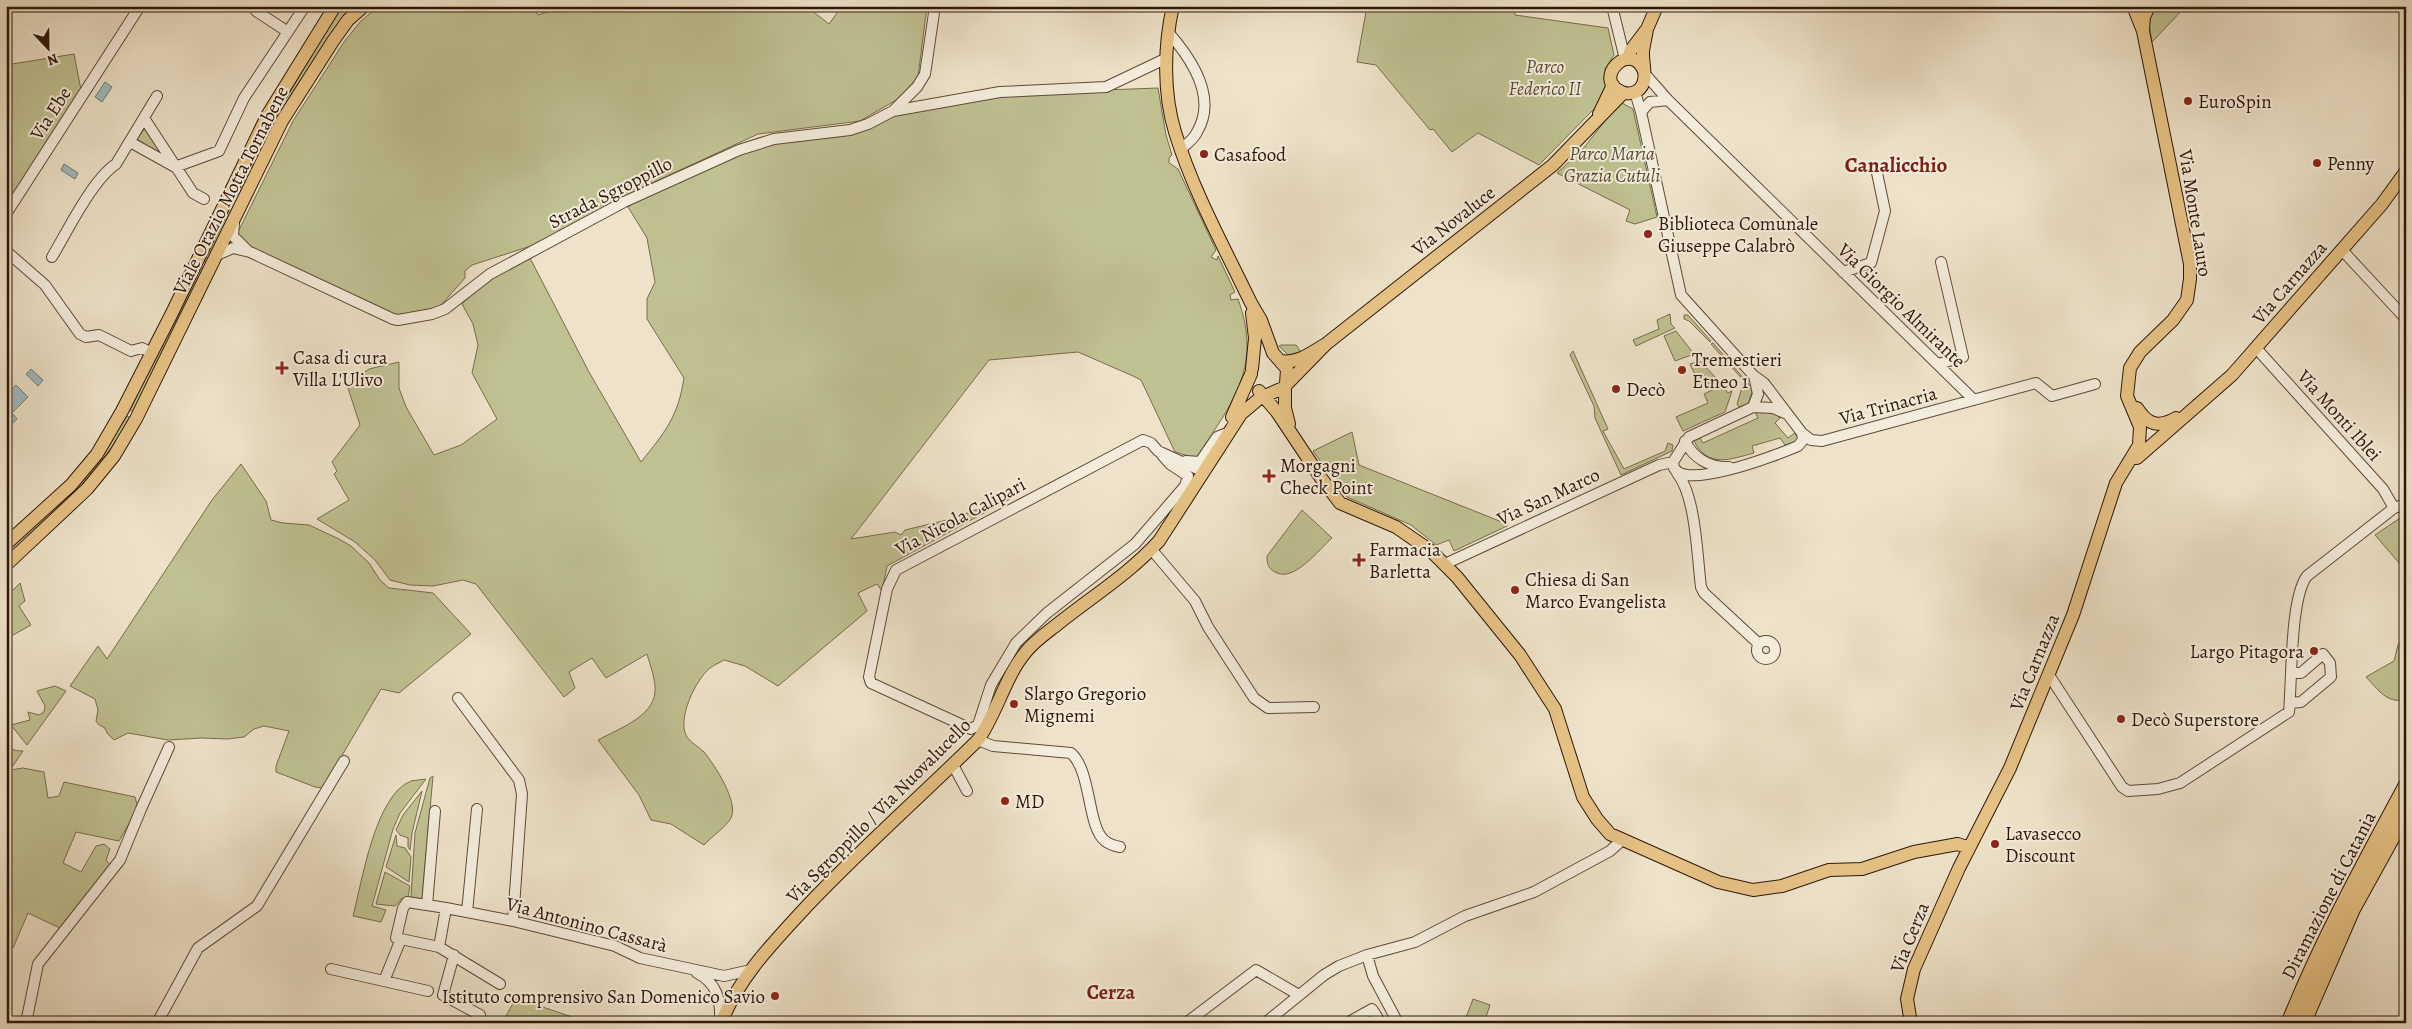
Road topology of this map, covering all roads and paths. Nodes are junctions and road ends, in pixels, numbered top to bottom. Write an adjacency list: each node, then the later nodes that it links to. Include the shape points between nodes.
1 (140, 6): 34 (street, Via Ebe)
2 (305, 6): 14 (street)
3 (335, 6): 47 (main road, Viale Orazio Motta Tornabene, via 267,116)
4 (364, 6): 35 (main road, Viale Orazio Motta Tornabene, via 348,20 333,41 282,121)
5 (935, 6): 24 (street, Strada Sgroppillo, via 924,74 917,87)
6 (1173, 6): 15 (main road)
7 (1612, 6): 17 (street)
8 (1657, 6): 12 (main road)
9 (2133, 6): 13 (main road)
10 (2148, 6): 13 (main road)
11 (256, 11): 14 (street)
12 (1648, 29): 17 (main road); 18 (main road)
13 (2143, 31): 52 (main road, Via Monte Lauro, via 2190,279 2187,300 2181,310 2136,358)
14 (288, 32): 30 (street, via 244,98 219,151)
15 (1168, 32): 16 (main road); 29 (street, via 1188,54 1205,101 1198,131)
16 (1167, 58): 24 (street, via 1106,87 1000,92); 29 (main road, via 1170,106)
17 (1623, 61): 18 (main road, via 1640,64); 19 (main road, via 1611,72)
18 (1644, 72): 20 (street, Via Giorgio Almirante); 21 (main road)
19 (1613, 85): 21 (main road); 27 (main road)
20 (1655, 87): 21 (street); 23 (street, Via Giorgio Almirante)
21 (1633, 91): 25 (street); 27 (main road)
22 (157, 96): 26 (street)
23 (1668, 100): 25 (street, via 1650,102); 42 (street, Via Giorgio Almirante)
24 (893, 110): 38 (street, Strada Sgroppillo, via 850,130 760,142 711,162 624,202 490,274 445,309 432,314 393,319)
25 (1641, 112): 51 (street, via 1681,295)
26 (144, 118): 28 (street); 30 (street)
27 (1596, 120): 45 (main road, Via Novaluce, via 1553,165)
28 (130, 142): 30 (street); 40 (street, via 82,206)
29 (1181, 149): 43 (main road, via 1202,202)
30 (176, 167): 33 (street, via 193,193)
31 (2406, 172): 36 (main road, Via Carnazza)
32 (1876, 173): 42 (street, via 1885,211 1870,264)
33 (204, 199)
34 (6, 214)
35 (234, 220): 38 (street, via 233,236); 39 (main road, Viale Orazio Motta Tornabene)
36 (2342, 250): 44 (street); 46 (main road, Via Carnazza)
37 (6, 251): 47 (street, via 45,285 80,334 86,337 99,335 131,351 142,348)
38 (250, 252): 39 (street, via 233,248)
39 (217, 255): 84 (main road, Viale Orazio Motta Tornabene, via 114,456 75,502)
40 (52, 257)
41 (1941, 262): 49 (street, via 1963,357)
42 (1843, 272): 49 (street, Via Giorgio Almirante)
43 (1251, 303): 48 (main road); 50 (main road, via 1255,338)
44 (2406, 319)
45 (1326, 344): 48 (main road, via 1300,359); 54 (main road)
46 (2256, 348): 58 (main road, Via Carnazza, via 2232,375); 80 (street, Via Monti Iblei, via 2383,489)
47 (152, 353): 81 (main road, Viale Orazio Motta Tornabene, via 97,454 71,486)
48 (1279, 360): 50 (main road, via 1262,359); 54 (main road, via 1287,369)
49 (1938, 364): 56 (street, Via Giorgio Almirante)
50 (1252, 372): 55 (main road, via 1253,384); 63 (main road)
51 (1753, 375): 57 (street, via 1758,394); 61 (street, via 1764,383)
52 (2128, 381): 58 (main road, via 2137,408 2151,423 2162,425); 76 (main road, via 2127,396 2140,427 2141,440)
53 (2095, 384): 56 (street, Via Trinacria, via 2052,396 2036,383)
54 (1285, 385): 55 (main road, via 1279,391); 64 (main road, via 1285,408)
55 (1264, 394): 59 (main road); 60 (main road)
56 (1974, 400): 65 (street, Via Trinacria)
57 (1753, 407): 61 (street, via 1773,408); 66 (street)
58 (2191, 409): 76 (main road, via 2144,450)
59 (1277, 412): 60 (main road, via 1259,410); 64 (main road)
60 (1242, 414): 67 (main road)
61 (1787, 414): 62 (street)
62 (1802, 433): 65 (street, via 1811,440); 69 (street, via 1800,444)
63 (1224, 434): 67 (main road); 70 (street, via 1217,437 1200,462)
64 (1294, 435): 83 (main road, via 1340,502 1412,536)
65 (1831, 439): 69 (street, Via Trinacria)
66 (1685, 441): 71 (street); 72 (street, via 1700,459 1716,467)
67 (1219, 449): 73 (main road, Via Sgroppillo / Via Nuovalucello)
68 (1158, 451): 70 (street, Via Nicola Calipari); 77 (street, via 1188,476); 91 (street, Via Nicola Calipari, via 1151,443 1142,440 900,566 892,574 869,677 871,683)
69 (1785, 452): 72 (street, Via Trinacria)
70 (1175, 459): 73 (street, Via Nicola Calipari)
71 (1669, 463): 74 (street); 83 (street, Via San Marco)
72 (1735, 466): 75 (street)
73 (1204, 472): 77 (main road, Via Sgroppillo / Via Nuovalucello)
74 (1677, 473): 75 (street); 78 (street, via 1685,483)
75 (1705, 476): 78 (street, via 1693,486)
76 (2116, 483): 87 (main road, Via Carnazza, via 2073,615)
77 (1188, 488): 82 (main road, Via Sgroppillo / Via Nuovalucello); 91 (street, via 1135,544 1016,643 991,685)
78 (1690, 501): 85 (street, via 1701,587)
79 (2406, 504): 80 (street)
80 (2394, 508): 86 (street, via 2301,583)
81 (6, 544)
82 (1152, 550): 90 (street, via 1195,601 1254,698 1268,708); 91 (main road, Via Sgroppillo / Via Nuovalucello, via 1032,645)
83 (1445, 564): 100 (main road, via 1543,687 1555,709 1583,798 1604,827)
84 (6, 565)
85 (1759, 644)
86 (2292, 673): 89 (street); 89 (street, via 2301,673 2323,654 2330,663 2331,677 2301,702)
87 (2049, 675): 89 (street, via 2119,783 2128,791 2158,789 2192,777 2284,717 2289,712); 102 (main road, Via Carnazza, via 2010,768)
88 (458, 698): 107 (street, via 519,780 522,794)
89 (2290, 703)
90 (1314, 707)
91 (980, 732): 94 (main road, Via Sgroppillo / Via Nuovalucello); 101 (street, via 993,746 1071,753 1078,761 1100,835)
92 (169, 748): 123 (street, via 120,860 38,964)
93 (344, 761): 124 (street, via 257,906 198,948)
94 (953, 765): 96 (street); 114 (main road, Via Sgroppillo / Via Nuovalucello, via 842,870)
95 (2406, 786): 132 (highway, Diramazione di Catania, via 2341,905)
96 (967, 792)
97 (477, 809): 106 (street)
98 (435, 811): 104 (street)
99 (2406, 812): 133 (highway, Diramazione di Catania, via 2352,910)
100 (1621, 840): 102 (main road, via 1718,882 1752,890 1782,886 1829,870 1862,869 1914,852 1958,844); 111 (street, via 1610,851 1534,892 1465,916 1415,942)
101 (1120, 848)
102 (1969, 848): 103 (main road, Via Carnazza)
103 (1959, 868): 131 (main road, Via Cerza, via 1914,969 1908,999)
104 (427, 905): 105 (street, Via Antonino Cassarà); 108 (street, Via Antonino Cassarà, via 410,902 404,905 396,938)
105 (446, 908): 106 (street, Via Antonino Cassarà); 109 (street)
106 (467, 912): 107 (street, Via Antonino Cassarà)
107 (513, 921): 113 (street, Via Antonino Cassarà, via 615,946 640,958)
108 (400, 939): 109 (street); 116 (street)
109 (439, 947): 110 (street)
110 (454, 955): 117 (street); 122 (street, via 443,995)
111 (1367, 955): 121 (street, via 1339,966); 130 (street)
112 (331, 969): 116 (street)
113 (690, 969): 115 (street, Via Antonino Cassarà); 118 (street, via 705,976)
114 (751, 970): 115 (street); 120 (main road, Via Sgroppillo / Via Nuovalucello)
115 (724, 976): 120 (street)
116 (384, 981): 119 (street)
117 (500, 984)
118 (716, 990): 120 (street); 125 (street, via 721,1006)
119 (428, 991)
120 (736, 992): 125 (main road, Via Sgroppillo / Via Nuovalucello)
121 (1299, 995): 126 (street, via 1256,970); 127 (street)
122 (480, 1015)
123 (26, 1023)
124 (157, 1023)
125 (720, 1023)
126 (1186, 1023)
127 (1266, 1023)
128 (1348, 1023): 129 (street, via 1372,1009)
129 (1381, 1023)
130 (1398, 1023)
131 (1912, 1023)
132 (2289, 1023)
133 (2302, 1023)

